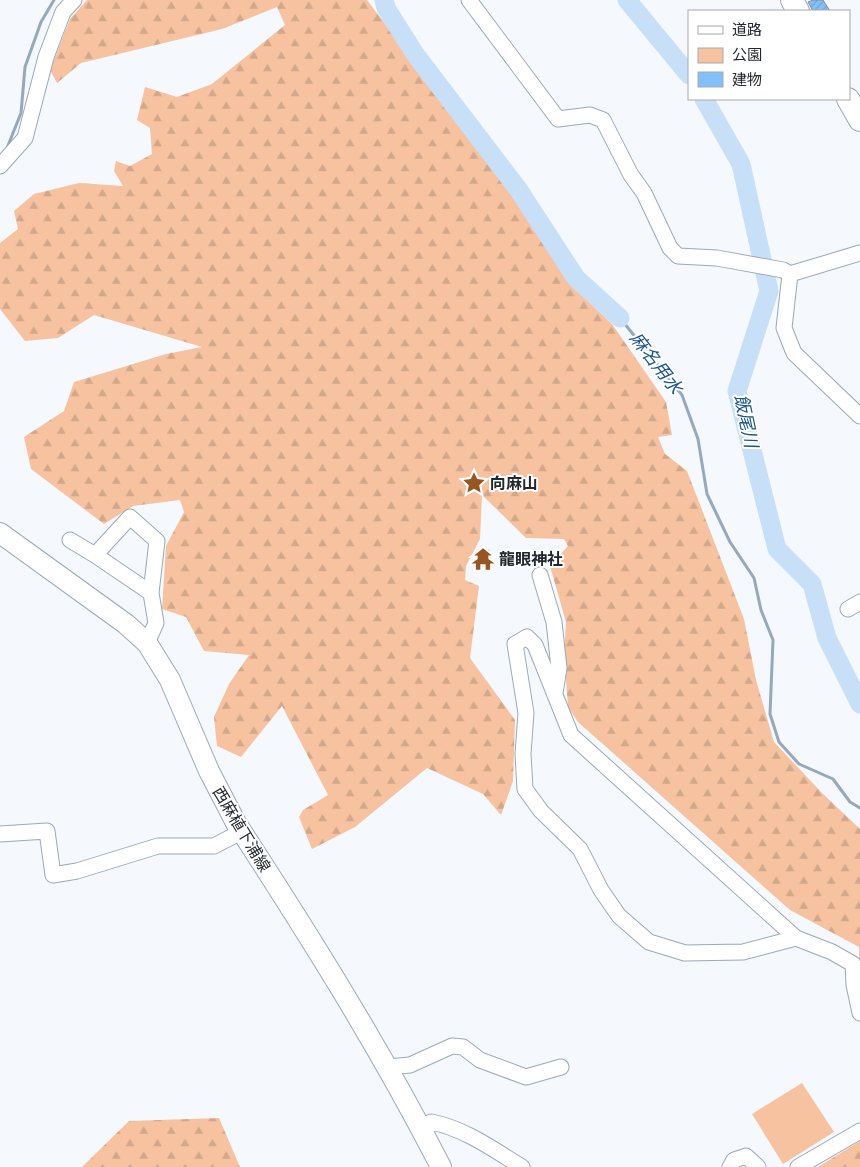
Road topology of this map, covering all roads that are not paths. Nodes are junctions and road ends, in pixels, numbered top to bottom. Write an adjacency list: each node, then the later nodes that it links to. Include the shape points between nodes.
1 (74, 0): 5 (street, via 63,12 46,57 25,138)
2 (469, 0): 7 (street, via 558,119 590,115 603,120 670,248 678,256 722,259)
3 (849, 100): 4 (highway)
4 (860, 120)
5 (0, 166)
6 (860, 253): 7 (street)
7 (787, 272): 8 (street, via 784,328 794,353)
8 (860, 416)
9 (0, 533): 14 (main road, 西麻植下浦線, via 126,624)
10 (70, 540): 11 (street)
11 (95, 555): 13 (street); 13 (street, via 130,517 157,541)
12 (540, 575): 15 (street, via 554,622 559,668)
13 (151, 593): 14 (street, via 156,623)
14 (147, 643): 16 (main road, 西麻植下浦線, via 170,680 208,772)
15 (555, 695): 18 (street, via 571,735); 18 (street, via 535,645 527,637 515,644 526,713 525,789 541,811 580,849 619,916 649,942 685,953 743,952)
16 (242, 832): 17 (street, via 214,846 158,846 77,871 52,875 47,831); 21 (main road, 西麻植下浦線)
17 (0, 834)
18 (796, 938): 19 (street, via 853,964)
19 (860, 1013)
20 (561, 1066): 21 (street, via 526,1077 480,1060 463,1047 452,1046 410,1065)
21 (388, 1067): 22 (main road, 西麻植下浦線)
22 (421, 1128): 24 (main road, 西麻植下浦線); 25 (street, via 431,1122 440,1123 474,1138)
23 (860, 1131): 28 (street)
24 (441, 1167)
25 (522, 1167)
26 (730, 1167): 27 (street, via 734,1160 746,1156)
27 (758, 1167)
28 (798, 1167)

